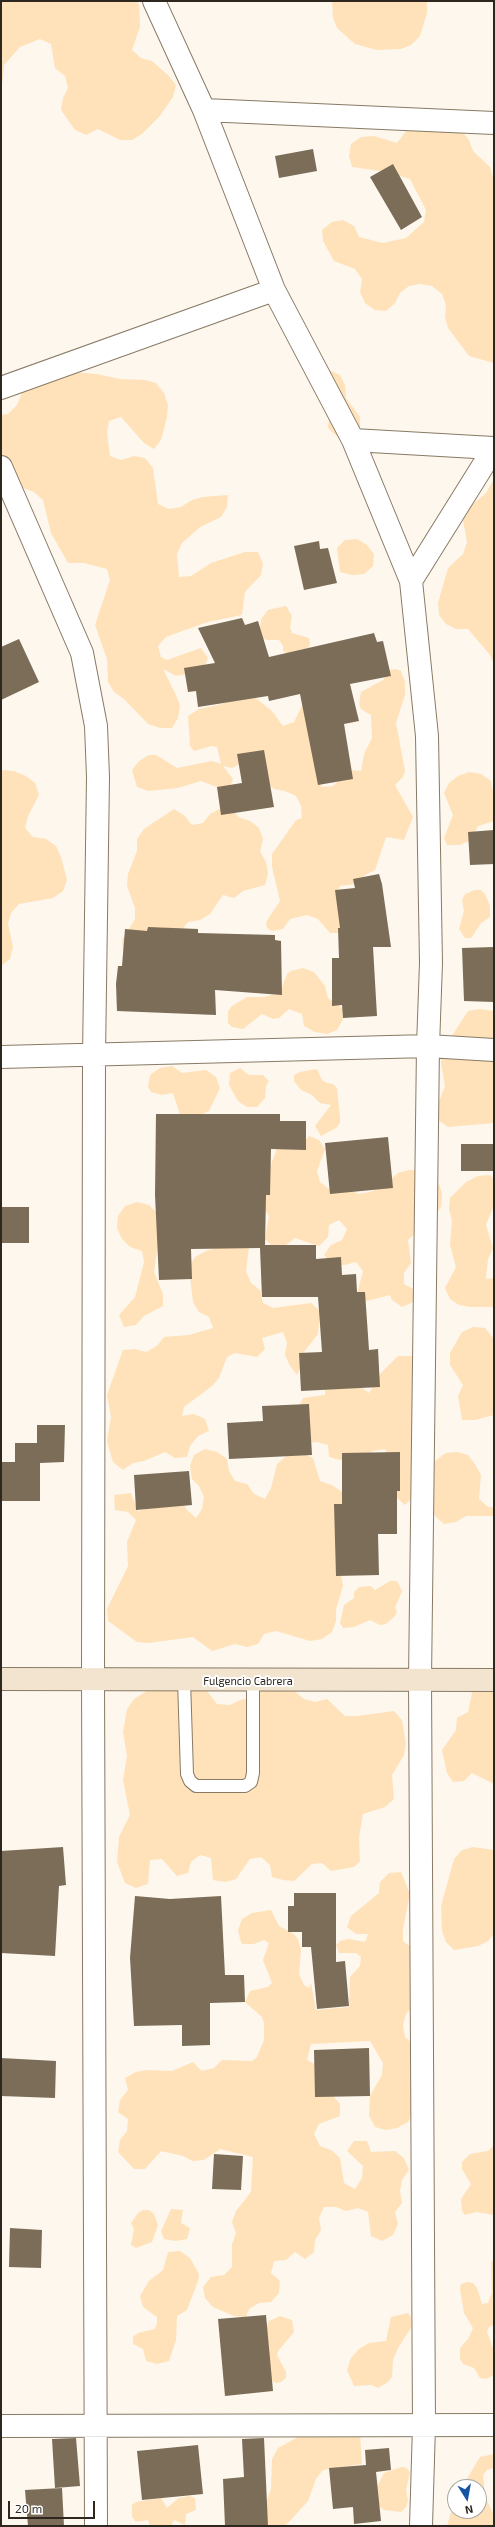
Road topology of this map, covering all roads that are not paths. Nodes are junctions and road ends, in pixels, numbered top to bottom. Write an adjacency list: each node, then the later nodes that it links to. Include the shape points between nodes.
1 (154, 1): 2 (street)
2 (204, 110): 3 (street); 4 (street)
3 (494, 123)
4 (274, 290): 5 (street); 6 (street)
5 (1, 388)
6 (353, 440): 7 (street); 9 (street)
7 (494, 448): 9 (street)
8 (1, 467): 12 (street, via 82,653 96,726 98,777)
9 (411, 581): 10 (street, via 427,744 431,963)
10 (428, 1046): 11 (street); 12 (street); 16 (street)
11 (494, 1050)
12 (94, 1056): 13 (street); 15 (street)
13 (1, 1057)
14 (1, 1679): 15 (main road, Fulgencio Cabrera)
15 (93, 1679): 17 (main road, Fulgencio Cabrera); 22 (street)
16 (420, 1679): 18 (main road, Fulgencio Cabrera); 19 (main road, Fulgencio Cabrera); 23 (street)
17 (184, 1680): 19 (main road, Fulgencio Cabrera); 19 (lane, via 187,1774 196,1786 245,1786 251,1782)
18 (494, 1680)
19 (253, 1681)
20 (494, 2425): 23 (street)
21 (1, 2426): 22 (street)
22 (94, 2426): 23 (street); 24 (street)
23 (424, 2426): 25 (street)
24 (96, 2526)
25 (421, 2526)

